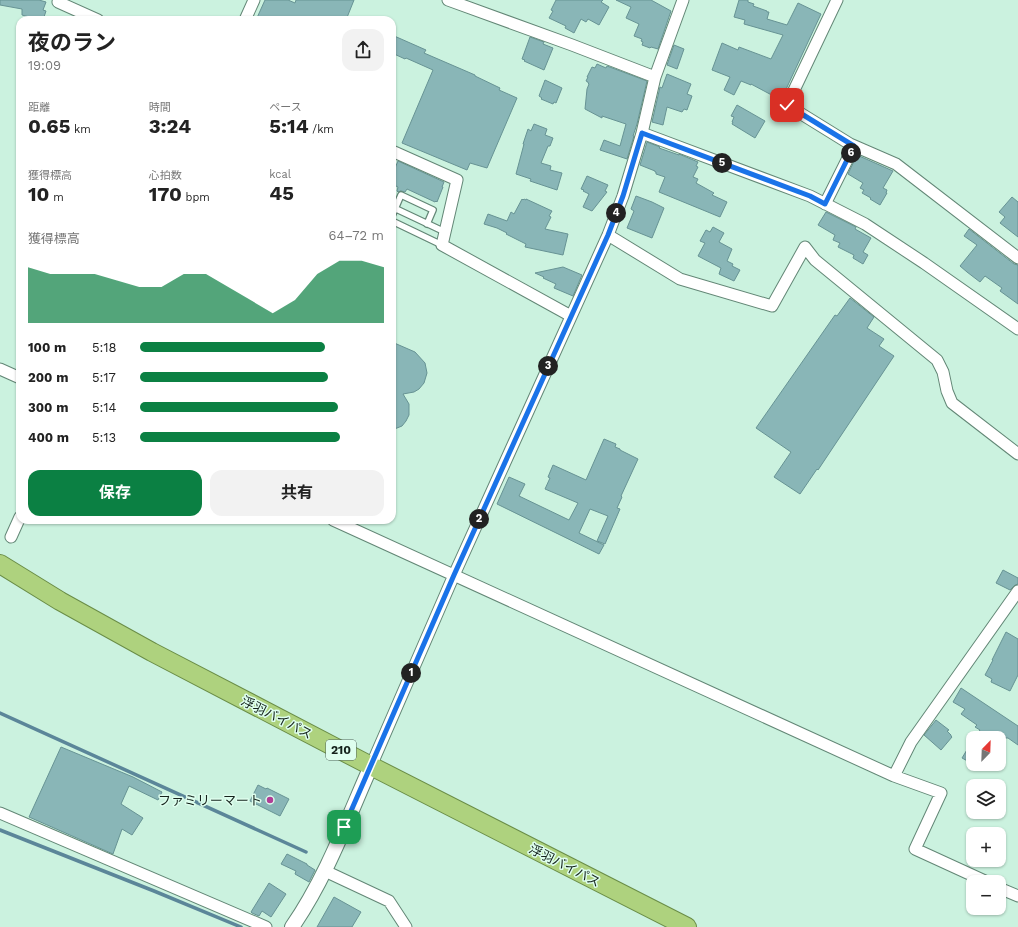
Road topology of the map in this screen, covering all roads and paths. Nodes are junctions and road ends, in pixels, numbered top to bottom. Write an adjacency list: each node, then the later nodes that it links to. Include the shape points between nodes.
1 (254, 0): 7 (street)
2 (448, 0): 8 (street)
3 (683, 0): 8 (street)
4 (837, 0): 10 (street, via 787,105)
5 (58, 1): 6 (street)
6 (90, 16)
7 (247, 16)
8 (655, 77): 9 (street)
9 (642, 133): 13 (street, via 810,196); 18 (street)
10 (854, 146): 13 (street); 20 (street, via 896,164)
11 (396, 154): 17 (street, via 457,180)
12 (396, 204): 16 (lane, via 401,195 433,210)
13 (825, 204): 22 (street, via 866,224)
14 (396, 209): 16 (lane)
15 (396, 223): 19 (lane)
16 (427, 224): 17 (lane)
17 (444, 232): 19 (street)
18 (608, 235): 21 (street); 25 (street, via 680,279 772,306 805,247 815,260 937,360 952,403)
19 (442, 245): 21 (street)
20 (1018, 258)
21 (571, 316): 30 (street)
22 (1018, 329)
23 (0, 368): 24 (street)
24 (16, 376)
25 (1018, 454)
26 (17, 524): 28 (street)
27 (342, 524): 30 (street)
28 (11, 537)
29 (0, 564): 32 (highway, 浮羽バイパス / 210, via 152,652)
30 (454, 575): 32 (street); 33 (street)
31 (1018, 591): 33 (street, via 911,742)
32 (371, 766): 35 (street); 42 (highway, 浮羽バイパス / 210)
33 (894, 776): 36 (street, via 941,793 915,849)
34 (0, 813): 39 (street)
35 (325, 871): 40 (street); 41 (street, via 389,901)
36 (972, 875)
37 (1006, 891): 38 (street)
38 (1018, 896)
39 (266, 927)
40 (292, 927)
41 (406, 927)
42 (686, 927)

